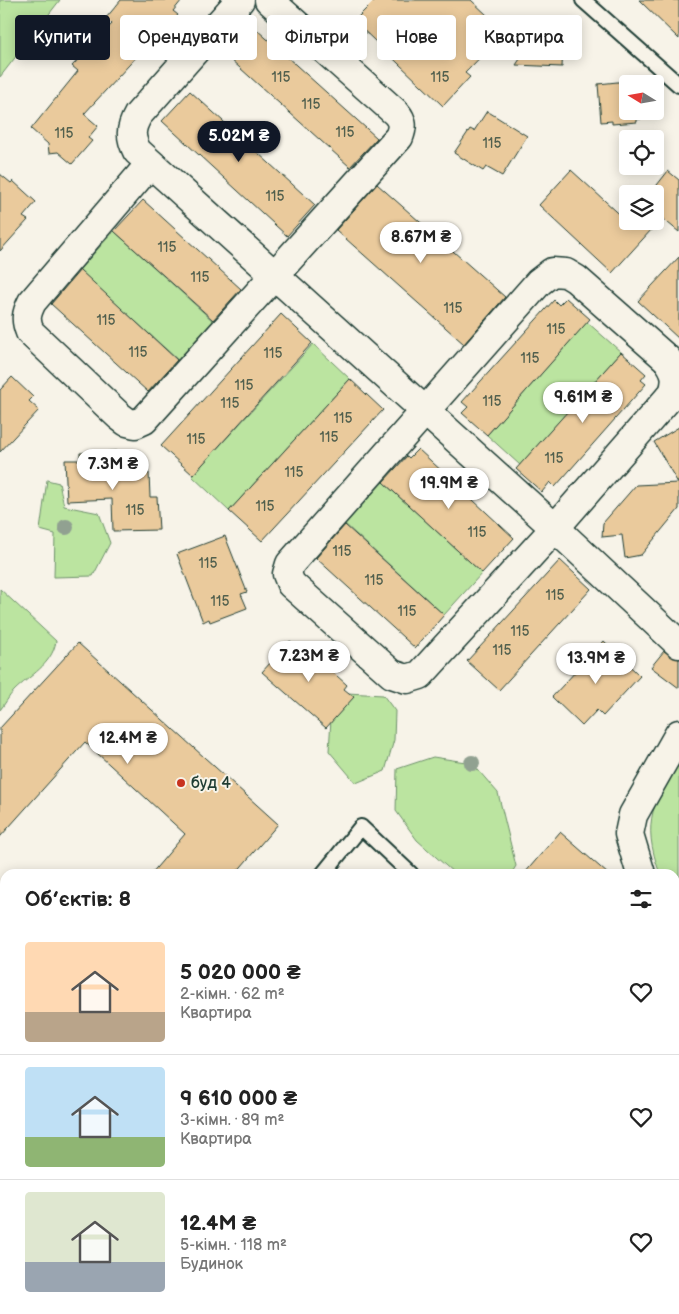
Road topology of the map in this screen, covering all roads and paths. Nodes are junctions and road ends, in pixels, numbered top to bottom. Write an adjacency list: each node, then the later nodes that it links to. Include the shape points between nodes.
1 (240, 0): 5 (street, via 138,115 131,127 131,139 137,151)
2 (269, 0): 6 (street, via 396,113 403,128 399,137)
3 (583, 0): 4 (lane)
4 (679, 85)
5 (150, 164): 6 (street); 6 (street, via 27,311 30,332 119,416 135,424 144,420)
6 (275, 275): 7 (street)
7 (425, 411): 8 (street); 8 (street, via 539,282 552,272 566,272 576,279 667,359 674,368 676,382 673,393); 8 (street, via 290,564 287,574 291,584 392,674 407,679 420,675)
8 (555, 528): 9 (street)
9 (679, 644)
10 (679, 734): 13 (street, via 633,815 629,834)
11 (328, 869): 12 (lane, via 361,827)
12 (406, 869)
13 (640, 869)

